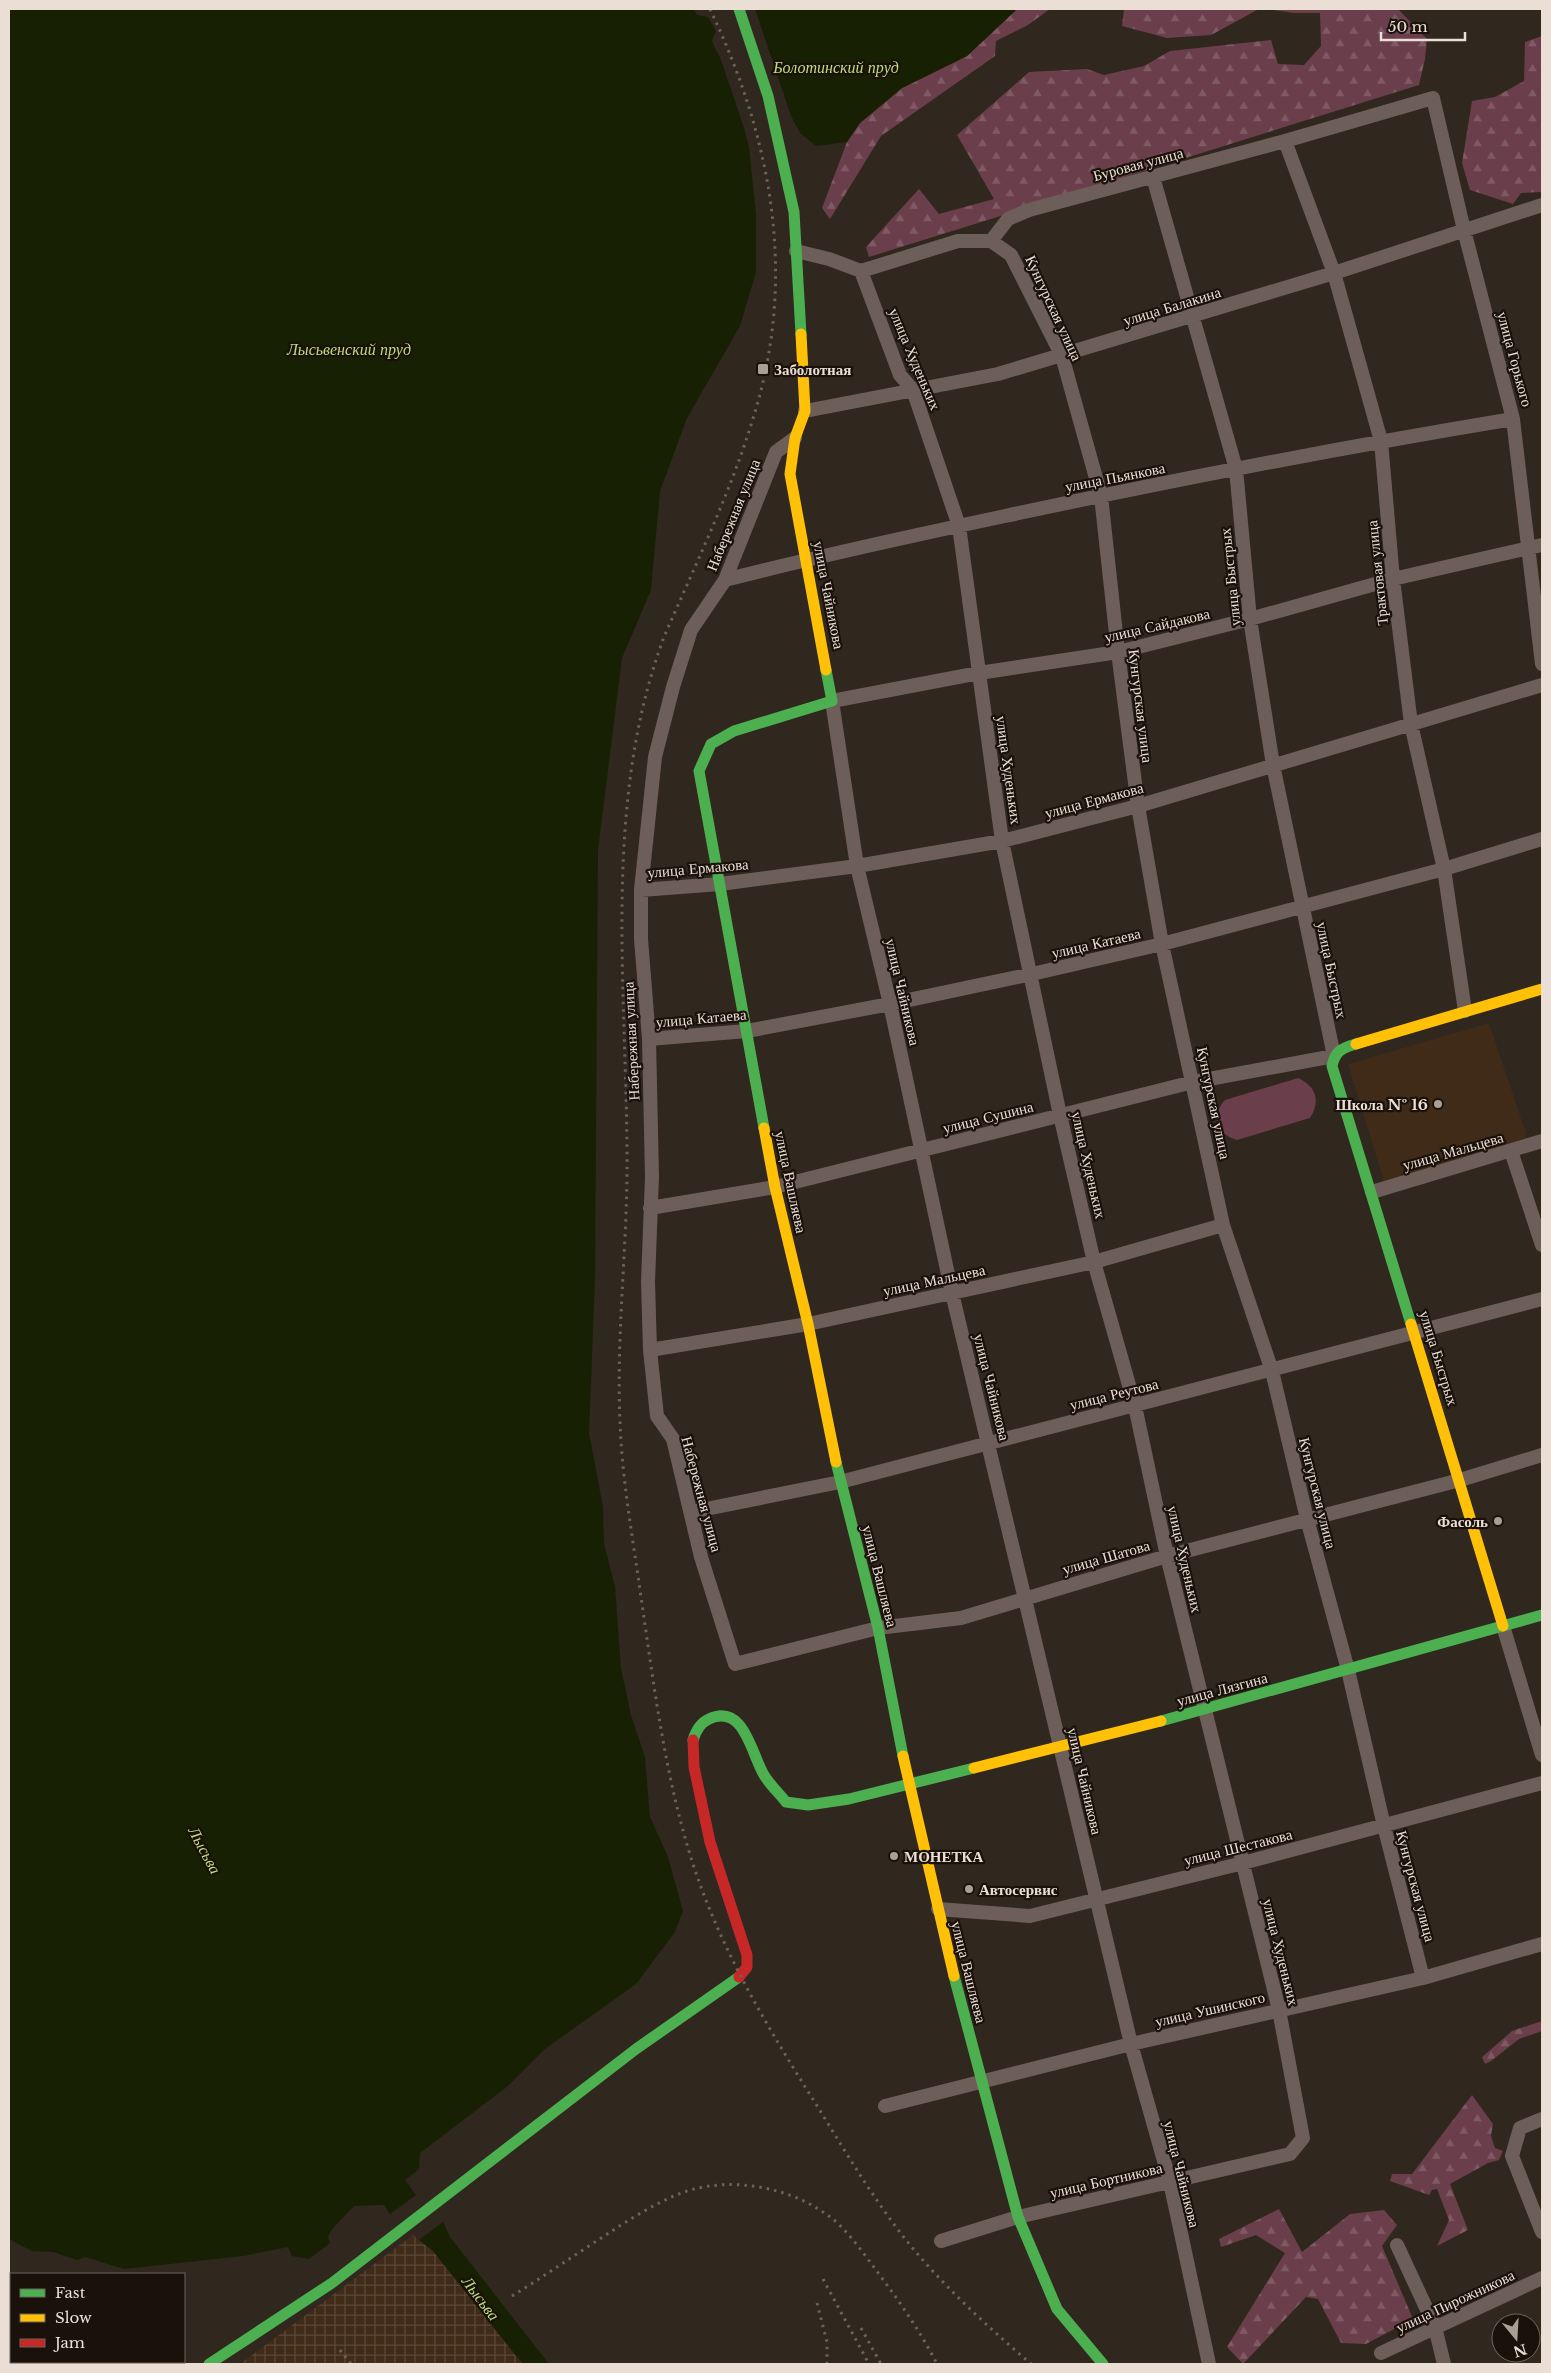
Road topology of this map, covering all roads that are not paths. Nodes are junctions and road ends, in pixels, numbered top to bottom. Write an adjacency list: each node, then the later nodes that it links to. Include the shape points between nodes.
1 (739, 9): 8 (street, via 768,96 794,212)
2 (1433, 98): 3 (street, Буровая улица); 6 (street, улица Горького)
3 (1285, 141): 4 (street, Буровая улица); 10 (street, Трактовая улица)
4 (1153, 177): 7 (street, Буровая улица, via 1029,210 1008,219); 11 (street, улица Быстрых)
5 (1542, 205): 6 (street, улица Балакина)
6 (1464, 230): 10 (street, улица Балакина); 15 (street, улица Горького)
7 (992, 241): 9 (street, via 958,241); 12 (street, Кунгурская улица, via 1011,255)
8 (796, 251): 9 (street); 14 (street)
9 (861, 271): 13 (street, улица Худеньких, via 900,375)
10 (1334, 273): 11 (street, улица Балакина); 17 (street, Трактовая улица)
11 (1194, 316): 12 (street, улица Балакина); 18 (street, улица Быстрых)
12 (1062, 356): 13 (street, улица Балакина, via 998,374); 19 (street, Кунгурская улица)
13 (913, 390): 14 (street, улица Балакина); 20 (street, улица Худеньких)
14 (805, 411): 16 (street, улица Чайникова)
15 (1513, 419): 17 (street, улица Пьянкова); 22 (street, улица Горького)
16 (795, 438): 23 (street, улица Чайникова, via 790,474); 25 (street, Набережная улица, via 776,452)
17 (1381, 441): 18 (street, улица Пьянкова); 24 (street, Трактовая улица)
18 (1236, 470): 19 (street, улица Пьянкова); 26 (street, улица Быстрых)
19 (1101, 496): 20 (street, улица Пьянкова); 27 (street, Кунгурская улица)
20 (959, 526): 23 (street, улица Пьянкова); 29 (street, улица Худеньких)
21 (1542, 545): 22 (street, улица Сайдакова)
22 (1528, 548): 24 (street, улица Сайдакова); 28 (street, улица Горького)
23 (806, 559): 25 (street, улица Пьянкова); 31 (street, улица Чайникова)
24 (1393, 579): 26 (street, улица Сайдакова); 32 (street, Трактовая улица)
25 (725, 580): 40 (street, Набережная улица, via 691,630 673,687 655,757)
26 (1250, 619): 27 (street, улица Сайдакова); 33 (street, улица Быстрых)
27 (1118, 652): 29 (street, улица Сайдакова); 34 (street, Кунгурская улица)
28 (1542, 664)
29 (979, 673): 31 (street, улица Сайдакова); 36 (street, улица Худеньких)
30 (1542, 685): 32 (street, улица Ермакова)
31 (832, 701): 37 (street, улица Чайникова); 39 (street, улица Вашляева, via 734,731 711,744 698,771)
32 (1411, 724): 33 (street, улица Ермакова); 38 (street, Трактовая улица)
33 (1272, 765): 34 (street, улица Ермакова); 41 (street, улица Быстрых)
34 (1138, 806): 36 (street, улица Ермакова); 42 (street, Кунгурская улица)
35 (1542, 839): 38 (street, улица Катаева)
36 (1002, 841): 37 (street, улица Ермакова); 43 (street, улица Худеньких)
37 (857, 866): 39 (street, улица Ермакова); 45 (street, улица Чайникова)
38 (1444, 869): 41 (street, улица Катаева); 46 (street, Трактовая улица)
39 (720, 884): 40 (street, улица Ермакова); 47 (street, улица Вашляева)
40 (641, 890): 48 (street, Набережная улица, via 640,939)
41 (1301, 908): 42 (street, улица Катаева); 49 (street, улица Быстрых)
42 (1162, 944): 43 (street, улица Катаева); 50 (street, Кунгурская улица)
43 (1032, 974): 45 (street, улица Катаева); 51 (street, улица Худеньких)
44 (1542, 988): 46 (street)
45 (890, 1004): 47 (street, улица Катаева); 53 (street, улица Чайникова)
46 (1466, 1011): 49 (street, via 1342,1048)
47 (746, 1031): 48 (street, улица Катаева); 55 (street, улица Вашляева)
48 (649, 1039): 57 (street, Набережная улица)
49 (1334, 1056): 50 (street, улица Сушина); 56 (street, улица Быстрых, via 1332,1066)
50 (1193, 1082): 51 (street, улица Сушина); 58 (street, Кунгурская улица)
51 (1060, 1115): 53 (street, улица Сушина); 60 (street, улица Худеньких)
52 (1542, 1141): 54 (street, улица Мальцева)
53 (920, 1151): 55 (street, улица Сушина); 61 (street, улица Чайникова)
54 (1511, 1151): 56 (street, улица Мальцева); 59 (street)
55 (775, 1186): 57 (street, улица Сушина); 63 (street, улица Вашляева)
56 (1372, 1192): 64 (street, улица Быстрых)
57 (650, 1208): 65 (street, Набережная улица)
58 (1222, 1225): 60 (street, улица Мальцева); 66 (street, Кунгурская улица)
59 (1542, 1245)
60 (1094, 1262): 61 (street, улица Мальцева); 67 (street, улица Худеньких)
61 (952, 1293): 63 (street, улица Мальцева); 68 (street, улица Чайникова)
62 (1542, 1299): 64 (street, улица Реутова)
63 (808, 1324): 65 (street, улица Мальцева); 71 (street, улица Вашляева)
64 (1414, 1332): 66 (street, улица Реутова); 70 (street, улица Быстрых)
65 (650, 1350): 72 (street, Набережная улица, via 657,1416 673,1439)
66 (1272, 1371): 67 (street, улица Реутова); 73 (street, Кунгурская улица)
67 (1134, 1406): 68 (street, улица Реутова); 74 (street, улица Худеньких)
68 (990, 1442): 71 (street, улица Реутова); 75 (street, улица Чайникова)
69 (1542, 1455): 70 (street, улица Шатова)
70 (1460, 1480): 73 (street, улица Шатова); 77 (street, улица Быстрых)
71 (840, 1482): 72 (street, улица Реутова); 78 (street, улица Вашляева)
72 (691, 1512): 79 (street, Набережная улица, via 701,1557)
73 (1307, 1519): 74 (street, улица Шатова); 80 (street, Кунгурская улица)
74 (1167, 1556): 75 (street, улица Шатова); 81 (street, улица Худеньких)
75 (1025, 1598): 78 (street, улица Шатова, via 961,1618); 82 (street, улица Чайникова)
76 (1542, 1616): 77 (street, улица Лязгина)
77 (1503, 1626): 80 (street, улица Лязгина); 83 (street, улица Быстрых)
78 (878, 1628): 79 (street, улица Шатова); 85 (street, улица Вашляева)
79 (735, 1664)
80 (1348, 1670): 81 (street, улица Лязгина); 86 (street, Кунгурская улица)
81 (1204, 1710): 82 (street, улица Лязгина); 87 (street, улица Худеньких)
82 (1060, 1746): 85 (street, улица Лязгина); 88 (street, улица Чайникова)
83 (1542, 1755)
84 (1542, 1783): 86 (street, улица Шестакова)
85 (908, 1784): 89 (street, улица Вашляева); 106 (street, улица Лязгина, via 849,1799 808,1805 786,1802 765,1776 740,1724 731,1717 714,1715 700,1724 693,1742 696,1783 710,1842 747,1955 747,1968 535,2125 331,2284)
86 (1384, 1826): 87 (street, улица Шестакова); 91 (street, Кунгурская улица)
87 (1242, 1863): 88 (street, улица Шестакова); 92 (street, улица Худеньких)
88 (1096, 1898): 89 (street, улица Шестакова, via 1030,1916); 93 (street, улица Чайникова)
89 (938, 1909): 94 (street, улица Вашляева)
90 (1542, 1944): 91 (street, улица Ушинского)
91 (1423, 1978): 92 (street, улица Ушинского)
92 (1279, 2010): 93 (street, улица Ушинского); 97 (street, улица Худеньких)
93 (1131, 2044): 94 (street, улица Ушинского); 98 (street, улица Чайникова)
94 (982, 2084): 95 (street, улица Ушинского); 99 (street, улица Вашляева)
95 (886, 2106)
96 (1542, 2119): 100 (street, via 1520,2128 1512,2156)
97 (1303, 2138): 98 (street, улица Бортникова, via 1290,2154)
98 (1170, 2182): 99 (street, улица Бортникова); 108 (street, улица Чайникова)
99 (1018, 2217): 101 (street, улица Бортникова); 107 (street, улица Вашляева, via 1056,2309)
100 (1542, 2232)
101 (940, 2241)
102 (1397, 2245): 104 (street)
103 (1542, 2278): 104 (street, улица Пирожникова)
104 (1435, 2327): 105 (street, улица Пирожникова); 109 (street)
105 (1381, 2353)
106 (208, 2364)
107 (1103, 2364)
108 (1209, 2364)
109 (1444, 2364)

